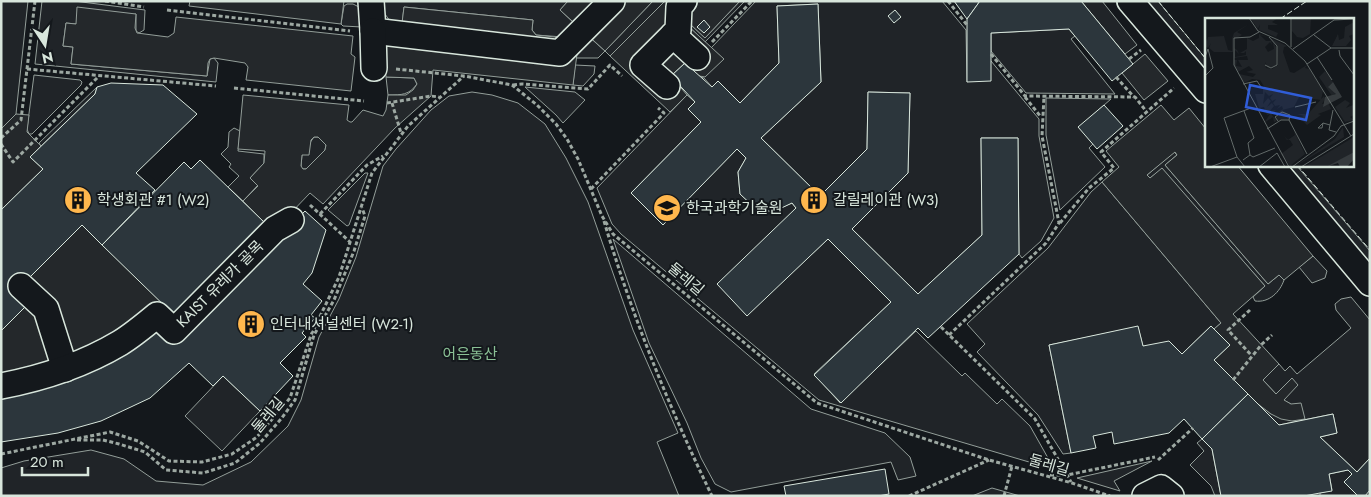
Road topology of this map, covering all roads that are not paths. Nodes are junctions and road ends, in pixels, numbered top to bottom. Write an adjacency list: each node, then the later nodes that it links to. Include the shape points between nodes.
1 (371, 1): 5 (street)
2 (612, 1): 5 (street, via 560,53)
3 (684, 1): 6 (street, via 679,7 678,30)
4 (1130, 1): 9 (street)
5 (366, 31): 8 (street)
6 (673, 35): 7 (street); 10 (street, via 643,65)
7 (697, 57)
8 (383, 68)
9 (1205, 89)
10 (662, 97)
11 (1272, 166): 13 (street)
12 (283, 220): 15 (street, KAIST 유레카 골목, via 174,331 157,315 121,343)
13 (1370, 282)
14 (21, 286): 15 (street, via 46,309)
15 (65, 369): 16 (street)
16 (1, 386)
17 (1145, 496): 18 (street, via 1161,488)
18 (1171, 496)

